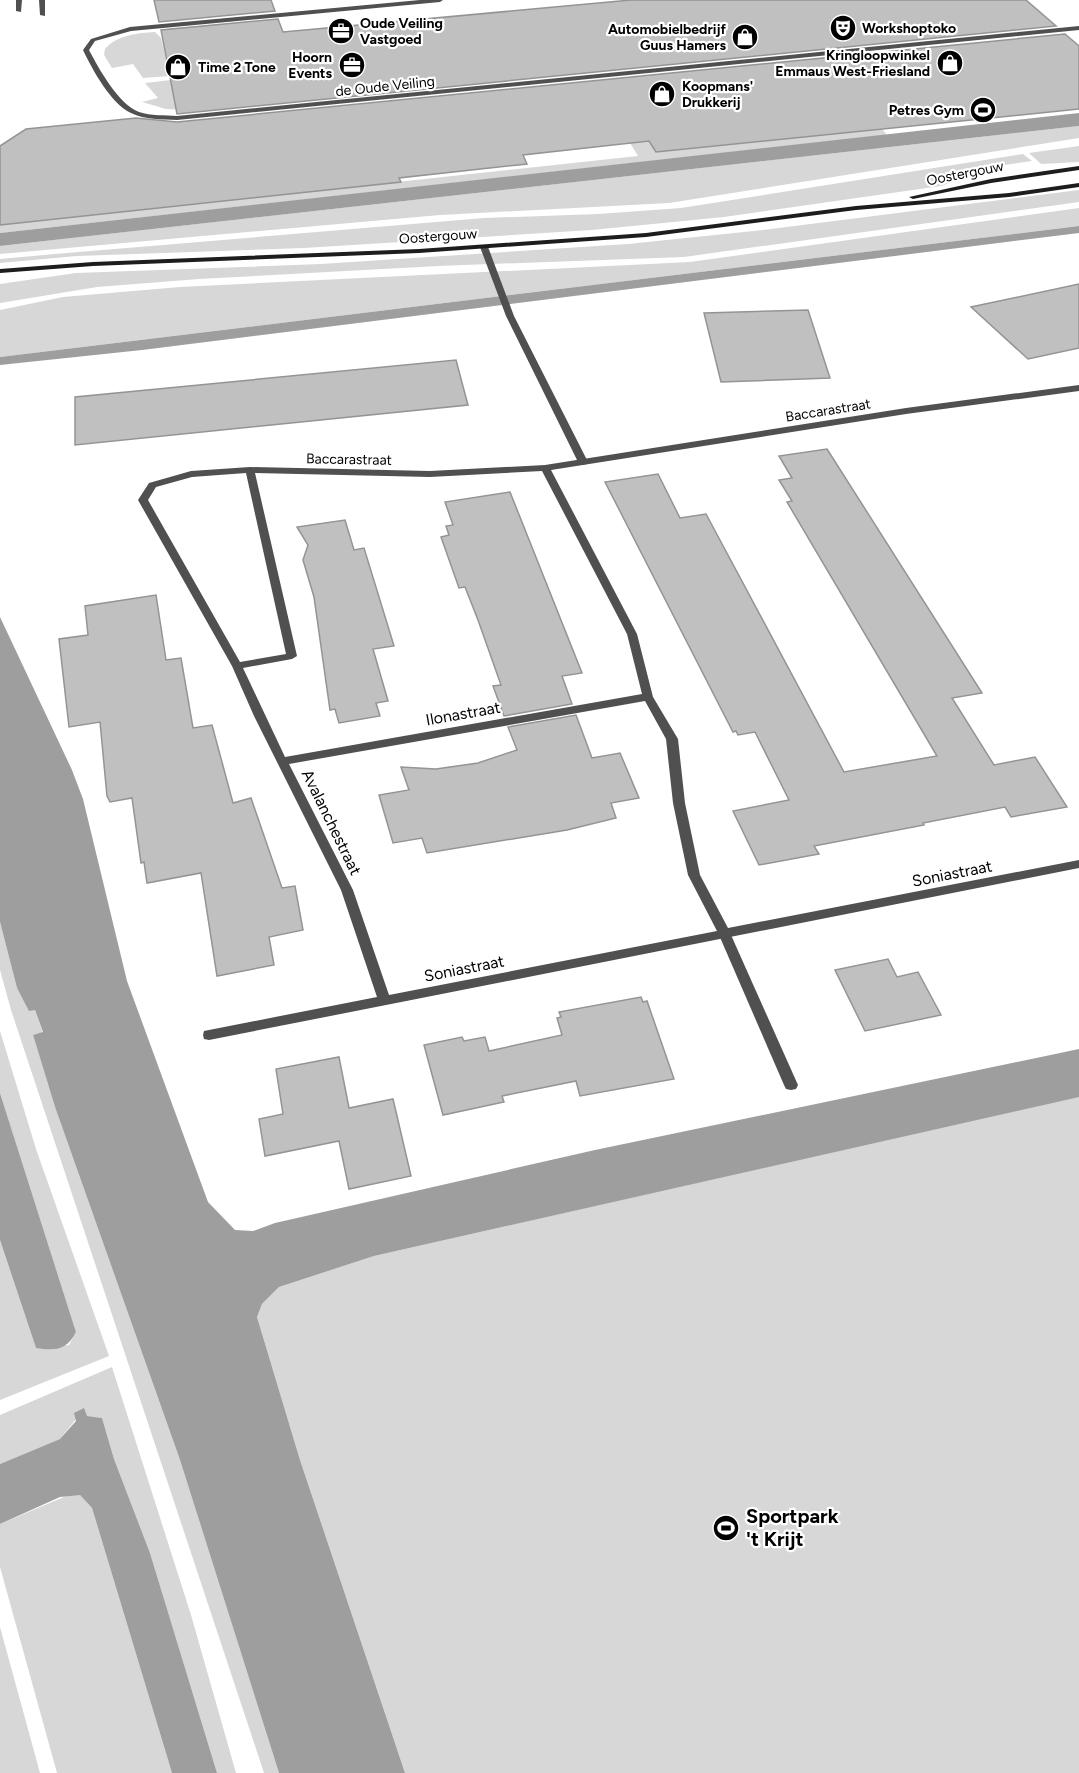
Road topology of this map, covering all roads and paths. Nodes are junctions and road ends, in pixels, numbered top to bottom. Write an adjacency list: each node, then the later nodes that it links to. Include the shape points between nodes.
1 (19, 0): 4 (street)
2 (42, 0): 5 (street)
3 (440, 0): 6 (street, de Oude Veiling, via 130,29 93,40 86,50 129,110 177,118)
4 (19, 11)
5 (42, 15)
6 (1079, 28)
7 (1079, 168): 9 (main road, Oostergouw)
8 (1079, 185): 9 (main road, Oostergouw)
9 (856, 208): 10 (main road, Oostergouw, via 646,235)
10 (484, 247): 11 (main road, Oostergouw); 15 (street, via 510,316)
11 (21, 270): 12 (main road, Oostergouw); 13 (main road, Oostergouw)
12 (0, 271)
13 (0, 276)
14 (1079, 388): 15 (street, Baccarastraat)
15 (583, 462): 16 (street, Baccarastraat)
16 (544, 468): 17 (street, Baccarastraat, via 429,474); 20 (street, via 632,634)
17 (250, 470): 18 (street, Baccarastraat, via 191,474); 19 (street, via 292,656)
18 (152, 485): 19 (street, Avalanchestraat, via 143,500)
19 (237, 666): 21 (street, Avalanchestraat)
20 (648, 697): 21 (street, Ilonastraat); 23 (street, via 672,739 679,803 694,875)
21 (283, 761): 24 (street, Avalanchestraat, via 347,890)
22 (1079, 864): 23 (street, Soniastraat)
23 (725, 935): 24 (street, Soniastraat); 26 (street)
24 (384, 999): 25 (street, Soniastraat)
25 (209, 1035)
26 (791, 1085)

